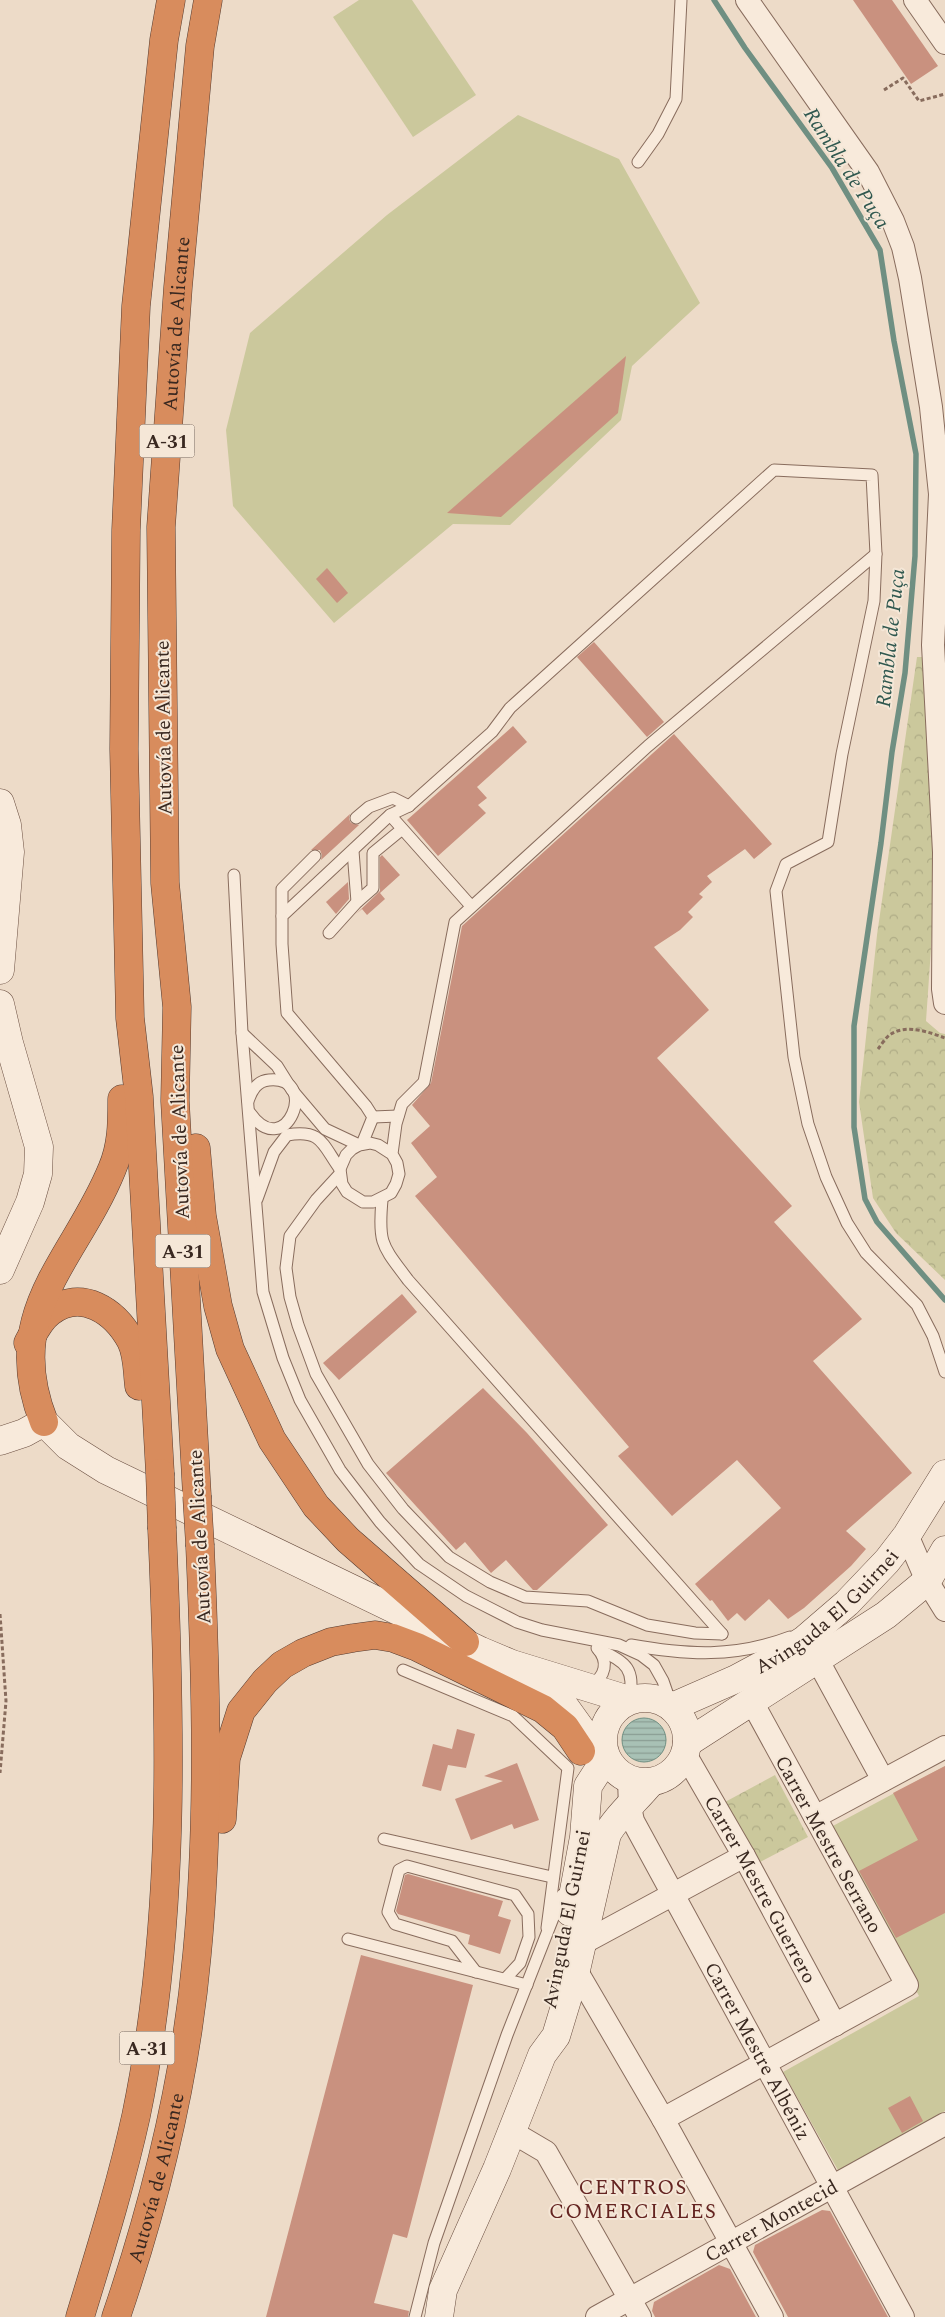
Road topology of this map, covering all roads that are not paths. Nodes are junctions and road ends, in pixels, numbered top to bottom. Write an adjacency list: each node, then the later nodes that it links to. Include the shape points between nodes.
1 (171, 0): 26 (highway, Autovía de Alicante / A-31, via 136,306 126,530 124,749)
2 (208, 0): 25 (highway, Autovía de Alicante / A-31, via 200,46 178,287 161,527 165,883)
3 (681, 0): 7 (lane, via 676,99 658,134)
4 (747, 0): 15 (street, via 868,172 894,221 905,255 931,407 940,494 933,645)
5 (915, 0): 6 (street)
6 (945, 43)
7 (638, 162)
8 (876, 554): 10 (lane, via 872,474 774,470 510,708 492,732); 19 (lane, via 648,746); 41 (lane, via 874,601 842,754 828,842 786,864 776,891 794,1057 808,1124 826,1177 847,1223 866,1253 917,1306 933,1336)
9 (0, 802): 22 (street, via 10,852)
10 (409, 806): 11 (lane); 12 (lane, via 394,798 369,807)
11 (390, 816): 13 (lane); 14 (lane)
12 (356, 818)
13 (401, 830): 18 (lane, via 373,853 373,888); 19 (lane)
14 (353, 851): 18 (lane); 20 (lane)
15 (944, 852): 23 (street)
16 (315, 856): 20 (lane, via 282,889)
17 (234, 875): 27 (lane)
18 (357, 902): 21 (lane)
19 (471, 906): 30 (lane, via 455,922 424,1082 402,1104)
20 (282, 916): 31 (lane, via 287,1013)
21 (329, 933)
22 (0, 970)
23 (945, 1003)
24 (0, 1004): 39 (street, via 39,1147 38,1174 30,1202)
25 (177, 1007): 52 (highway, via 190,1082 202,1216 218,1306 230,1350 245,1385 272,1440 316,1506 378,1568); 79 (highway, Autovía de Alicante / A-31, bridge, via 175,1101 206,1692 205,1818)
26 (130, 1018): 40 (highway, via 122,1092 122,1134 113,1168 96,1203 40,1284 26,1315); 44 (highway, Autovía de Alicante / A-31, via 139,1097)
27 (242, 1033): 28 (lane, via 278,1066); 29 (lane)
28 (292, 1090): 29 (lane, via 276,1080 266,1080 251,1092); 32 (lane, via 296,1108); 34 (lane, via 325,1129)
29 (249, 1107): 32 (lane, via 256,1122 266,1127); 38 (lane)
30 (398, 1116): 31 (lane); 35 (lane)
31 (373, 1117): 34 (lane)
32 (282, 1125): 33 (lane)
33 (287, 1135): 36 (lane, via 305,1132 317,1137); 38 (lane, via 274,1152)
34 (361, 1145): 35 (lane, via 378,1145); 36 (lane, via 346,1154)
35 (392, 1154): 37 (lane, via 399,1174 390,1194)
36 (340, 1172): 37 (lane, via 342,1184 354,1198 363,1202); 37 (lane, via 290,1236 286,1268 290,1297 316,1374 368,1464 403,1509 449,1557 490,1582 525,1597 588,1601 647,1625 722,1634 408,1280 383,1246 379,1227)
37 (382, 1200)
38 (256, 1203): 51 (lane, via 263,1292 280,1350 300,1400 340,1470 380,1522 419,1564 446,1583 517,1622)
39 (0, 1270)
40 (23, 1358): 42 (highway, via 28,1389); 44 (highway, via 37,1326 60,1305 86,1302 112,1315 131,1341 136,1357 142,1425)
41 (945, 1372)
42 (44, 1422): 43 (street); 52 (street, via 68,1446 106,1470)
43 (0, 1441)
44 (160, 1473): 93 (highway, Autovía de Alicante / A-31, bridge, via 169,1683 168,1823 160,1941 136,2116 110,2219)
45 (945, 1474): 46 (street, Avinguda El Guirnei)
46 (907, 1536): 48 (street); 50 (street, Avinguda El Guirnei, via 887,1562)
47 (945, 1550): 48 (street, Avinguda El Guirnei)
48 (927, 1580): 49 (street); 55 (street, Avinguda El Guirnei, via 886,1615)
49 (945, 1610)
50 (824, 1623): 53 (lane, via 778,1641 735,1652 700,1654); 61 (street, Avinguda El Guirnei, via 779,1656)
51 (585, 1640): 53 (lane); 54 (lane)
52 (464, 1642): 56 (street)
53 (618, 1645): 61 (lane, via 654,1665)
54 (599, 1650): 58 (lane, via 605,1668 597,1681); 59 (lane, via 626,1665 631,1677)
55 (817, 1659): 60 (street, Avinguda El Guirnei); 66 (street)
56 (512, 1664): 58 (street); 64 (street, via 560,1700 583,1732)
57 (404, 1670): 64 (lane)
58 (587, 1687): 59 (street)
59 (629, 1700): 61 (street, via 647,1697); 64 (street, via 609,1716)
60 (752, 1702): 63 (street, Avinguda El Guirnei); 68 (street, Carrer Mestre Serrano)
61 (672, 1707): 63 (street, via 686,1730)
62 (945, 1746): 66 (street)
63 (686, 1748): 65 (street, via 672,1772 662,1779); 71 (street, Carrer Mestre Guerrero)
64 (592, 1753): 65 (street); 69 (street, Avinguda El Guirnei); 72 (lane); 79 (highway, via 544,1709 393,1638 375,1635 353,1638 303,1653 282,1665 241,1711 226,1758 215,1910)
65 (640, 1780): 67 (street, Avinguda El Guirnei)
66 (883, 1780): 68 (street)
67 (630, 1807): 73 (street, Carrer Mestre Albéniz, via 633,1821); 80 (street, Avinguda El Guirnei, via 612,1824 607,1834)
68 (815, 1817): 84 (street, Carrer Mestre Serrano, via 907,1985)
69 (584, 1838): 74 (lane); 85 (street, Avinguda El Guirnei)
70 (384, 1839): 72 (lane)
71 (744, 1856): 73 (street); 84 (street, Carrer Mestre Guerrero)
72 (552, 1877): 75 (lane)
73 (673, 1894): 80 (street); 86 (street, Carrer Mestre Albéniz)
74 (560, 1900): 75 (lane); 77 (lane)
75 (547, 1911): 76 (lane); 77 (lane)
76 (528, 1914): 81 (lane, via 515,1895 407,1866 399,1870 388,1912 395,1924 452,1941); 82 (lane, via 529,1937 520,1963)
77 (546, 1938): 83 (lane)
78 (348, 1939): 81 (lane)
79 (197, 1954): 94 (highway, Autovía de Alicante / A-31, via 181,2070 153,2195)
80 (578, 1957): 85 (street, Avinguda El Guirnei, via 556,2036); 87 (street)
81 (476, 1972): 82 (lane)
82 (506, 1978): 83 (lane)
83 (527, 1985): 95 (lane, via 434,2243)
84 (835, 2025): 86 (street)
85 (542, 2056): 89 (street, Avinguda El Guirnei)
86 (765, 2063): 87 (street); 90 (street, Carrer Mestre Albéniz)
87 (663, 2119): 91 (street)
88 (945, 2124): 90 (street, Carrer Montecid)
89 (512, 2132): 92 (street, via 546,2152); 96 (street, Avinguda El Guirnei, via 444,2290)
90 (832, 2187): 91 (street, Carrer Montecid); 99 (street, Carrer Mestre Albéniz)
91 (731, 2243): 92 (street, Carrer Montecid); 98 (street)
92 (635, 2308): 97 (street, Carrer Montecid)
93 (80, 2317)
94 (116, 2317)
95 (415, 2317)
96 (439, 2317)
97 (597, 2317)
98 (772, 2317)
99 (903, 2317)

